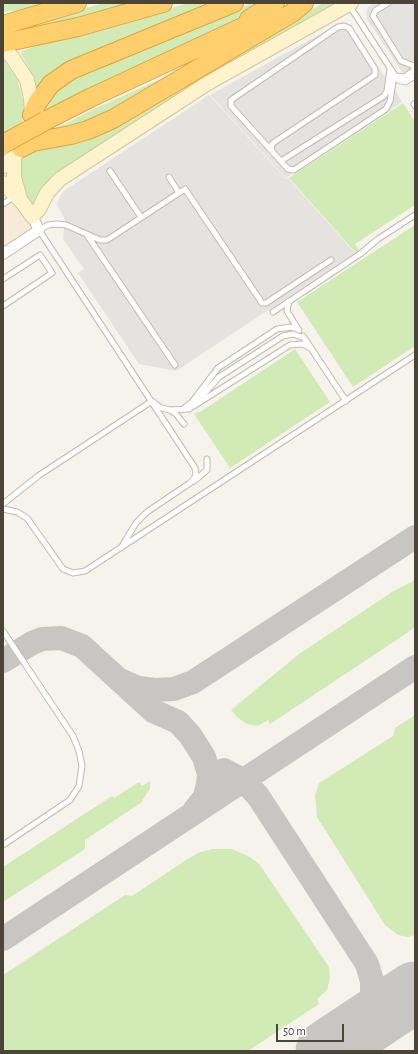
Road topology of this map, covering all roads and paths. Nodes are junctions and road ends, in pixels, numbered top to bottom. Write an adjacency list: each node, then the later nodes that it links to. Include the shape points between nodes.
1 (77, 3): 9 (highway)
2 (163, 3): 12 (highway)
3 (234, 3): 20 (highway, via 70,70 51,84 37,103)
4 (275, 3): 13 (highway)
5 (294, 3): 13 (highway)
6 (304, 3): 21 (highway, via 292,13 113,119 82,132 33,142)
7 (388, 3): 14 (lane, via 375,11 373,16 401,61)
8 (350, 4): 15 (lane); 32 (street, via 208,83 60,179)
9 (32, 16): 10 (highway); 11 (highway)
10 (3, 17)
11 (3, 24)
12 (7, 44): 20 (street, via 27,80)
13 (202, 47): 20 (highway, via 90,98)
14 (415, 67): 17 (lane, via 404,77)
15 (390, 69): 17 (lane); 18 (lane, via 387,91)
16 (415, 76): 17 (lane, via 405,82)
17 (396, 77): 19 (lane)
18 (382, 97): 19 (lane, via 388,98); 23 (lane)
19 (390, 103): 23 (lane, via 383,111 294,170 288,169)
20 (38, 118): 21 (highway, bridge)
21 (13, 149): 24 (street); 29 (street, via 14,178)
22 (272, 151): 22 (lane, via 273,143 375,75 375,69 349,28 338,27 232,99 231,106); 23 (lane)
23 (281, 161)
24 (3, 166)
25 (110, 171): 33 (lane)
26 (169, 177): 28 (lane)
27 (3, 183): 29 (street)
28 (179, 193): 33 (lane); 37 (lane, via 186,189 262,303 266,303)
29 (19, 199): 30 (lane); 32 (street)
30 (3, 204)
31 (415, 215): 39 (lane)
32 (32, 216): 34 (street)
33 (141, 217): 35 (lane, via 106,240)
34 (39, 230): 35 (lane, via 57,224); 36 (street); 47 (lane)
35 (85, 234): 46 (lane)
36 (3, 254)
37 (331, 260)
38 (3, 279): 40 (lane, via 40,255 52,273)
39 (290, 301): 41 (lane); 42 (lane, via 287,304 287,311)
40 (3, 306)
41 (273, 312)
42 (299, 330): 43 (lane); 50 (lane, via 291,327 277,330 218,368 192,402)
43 (304, 338): 44 (lane); 49 (lane, via 293,334 283,336 219,377)
44 (312, 350): 48 (lane); 49 (lane, via 303,344 290,345)
45 (415, 355): 48 (lane)
46 (175, 365)
47 (152, 401): 50 (lane, via 159,407); 53 (lane, via 196,468 196,476); 54 (lane, via 38,476)
48 (346, 401): 56 (lane)
49 (189, 409): 50 (lane)
50 (176, 412): 51 (lane)
51 (184, 424)
52 (207, 459): 53 (lane, via 207,470)
53 (190, 483): 56 (lane, via 147,512 136,523)
54 (3, 504)
55 (3, 509): 56 (lane, via 17,512 27,518 60,566 69,572 88,569)
56 (121, 548)
57 (3, 631): 58 (lane, via 73,736 82,766 79,786 70,800)
58 (3, 845)

